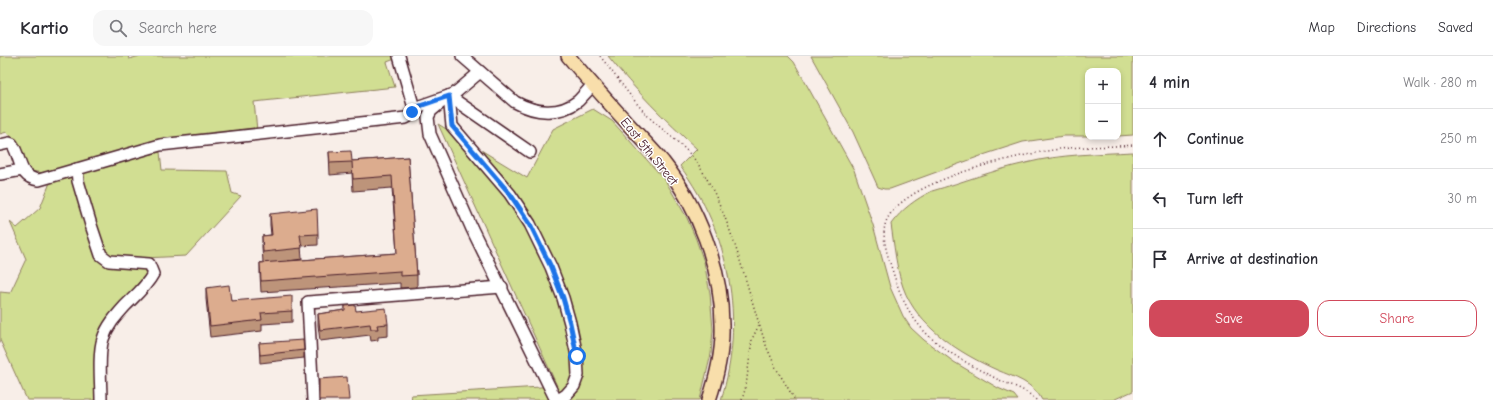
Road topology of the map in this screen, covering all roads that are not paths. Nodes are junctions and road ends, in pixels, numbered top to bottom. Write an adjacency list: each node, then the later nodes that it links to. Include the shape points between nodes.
1 (399, 56): 7 (street)
2 (462, 56): 4 (street)
3 (568, 56): 5 (main road, East 5th Street)
4 (480, 72): 5 (street, via 515,102 541,112 559,110 573,104); 6 (street)
5 (593, 85): 17 (main road, East 5th Street, via 664,163 682,190 704,237 716,274 722,325 720,360)
6 (449, 96): 7 (street); 9 (street); 13 (street, via 430,111 430,134 472,229); 16 (street, via 452,126 510,194 530,224 563,298 577,356 578,374 574,386)
7 (414, 108): 10 (street, via 409,116 401,119 160,145)
8 (0, 145): 11 (street, via 12,144)
9 (530, 152)
10 (77, 169): 11 (street, via 38,180 27,177); 14 (street, via 78,181 101,255 109,261 149,264 154,274 109,325 102,340)
11 (22, 170): 12 (street)
12 (0, 174)
13 (502, 287): 15 (street, via 308,302); 16 (street)
14 (101, 400)
15 (313, 400)
16 (557, 400)
17 (710, 400)

